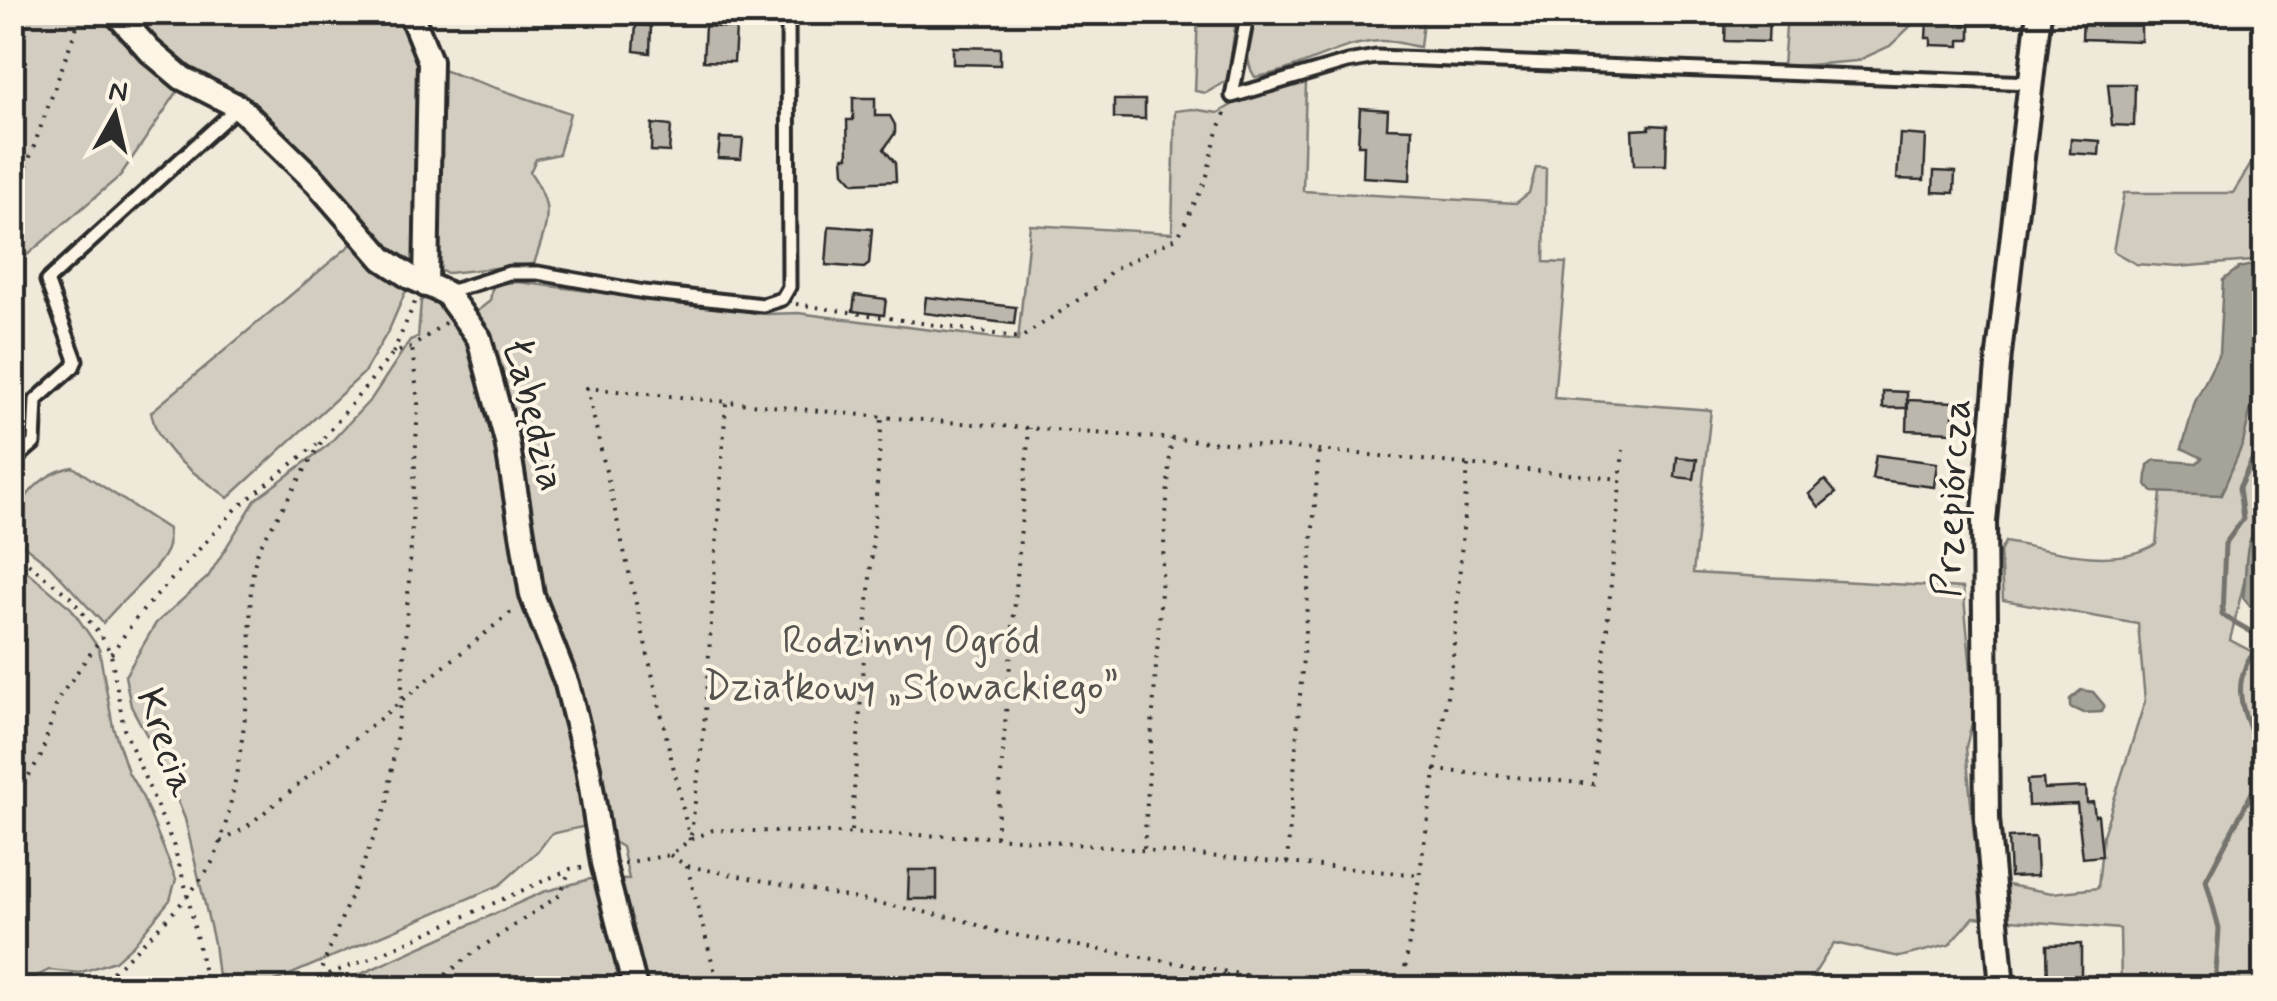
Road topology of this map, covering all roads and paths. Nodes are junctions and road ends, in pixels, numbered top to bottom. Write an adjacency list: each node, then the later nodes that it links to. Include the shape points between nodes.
1 (82, 12): 10 (path)
2 (116, 12): 9 (street, via 182,78)
3 (410, 12): 11 (street, via 430,61)
4 (788, 12): 12 (lane, via 788,287)
5 (1248, 12): 8 (lane)
6 (2039, 12): 7 (street, Przepiórcza)
7 (2031, 82): 8 (lane, via 1376,57); 56 (street, Przepiórcza, via 1984,522 1987,818)
8 (1232, 96): 12 (path, via 1206,180 1178,236 1111,271 1021,338)
9 (239, 106): 11 (street, via 383,259); 22 (lane, via 48,281 76,360 36,400 34,443)
10 (12, 207)
11 (444, 296): 12 (lane, via 510,272 763,306); 13 (path); 14 (path); 26 (street, Łabędzia, via 479,338 507,441)
12 (782, 299)
13 (412, 347): 14 (path); 29 (path, via 418,403)
14 (394, 353): 19 (path)
15 (726, 403): 16 (path); 34 (path); 34 (path, via 587,388)
16 (882, 417): 17 (path); 32 (path)
17 (1029, 428): 18 (path); 33 (path)
18 (1171, 438): 20 (path); 36 (path)
19 (323, 440): 28 (path, via 237,508); 35 (path, via 252,567 247,701)
20 (1318, 450): 23 (path); 39 (path)
21 (1624, 450): 24 (path)
22 (12, 462)
23 (1468, 465): 24 (path); 30 (path, via 1453,657)
24 (1620, 479): 30 (path, via 1593,784)
25 (12, 550): 27 (path, Krecia, via 70,597)
26 (532, 595): 29 (path); 38 (street, Łabędzia, via 567,684)
27 (102, 637): 28 (path, Krecia); 31 (path, via 58,699 41,756)
28 (111, 654): 43 (path, Krecia, via 124,729)
29 (401, 702): 35 (path); 44 (path, via 387,804)
30 (1434, 770): 42 (path)
31 (12, 802)
32 (851, 832): 33 (path); 34 (path, via 713,830)
33 (996, 838): 36 (path)
34 (690, 840): 37 (path)
35 (221, 842): 43 (path)
36 (1144, 849): 39 (path)
37 (670, 855): 38 (path); 40 (path)
38 (603, 863): 41 (path); 52 (street, Łabędzia)
39 (1288, 864): 42 (path)
40 (686, 866): 53 (path); 54 (path, via 998,932)
41 (570, 869): 44 (path); 51 (path, via 560,895)
42 (1420, 875): 55 (path)
43 (187, 892): 45 (path); 48 (path, Krecia)
44 (320, 975): 49 (path); 50 (path)
45 (105, 979): 46 (path); 47 (path)
46 (21, 988)
47 (176, 988)
48 (207, 988)
49 (290, 988)
50 (314, 988)
51 (429, 988)
52 (634, 988)
53 (719, 988)
54 (1320, 988)
55 (1402, 988)
56 (2002, 988)

